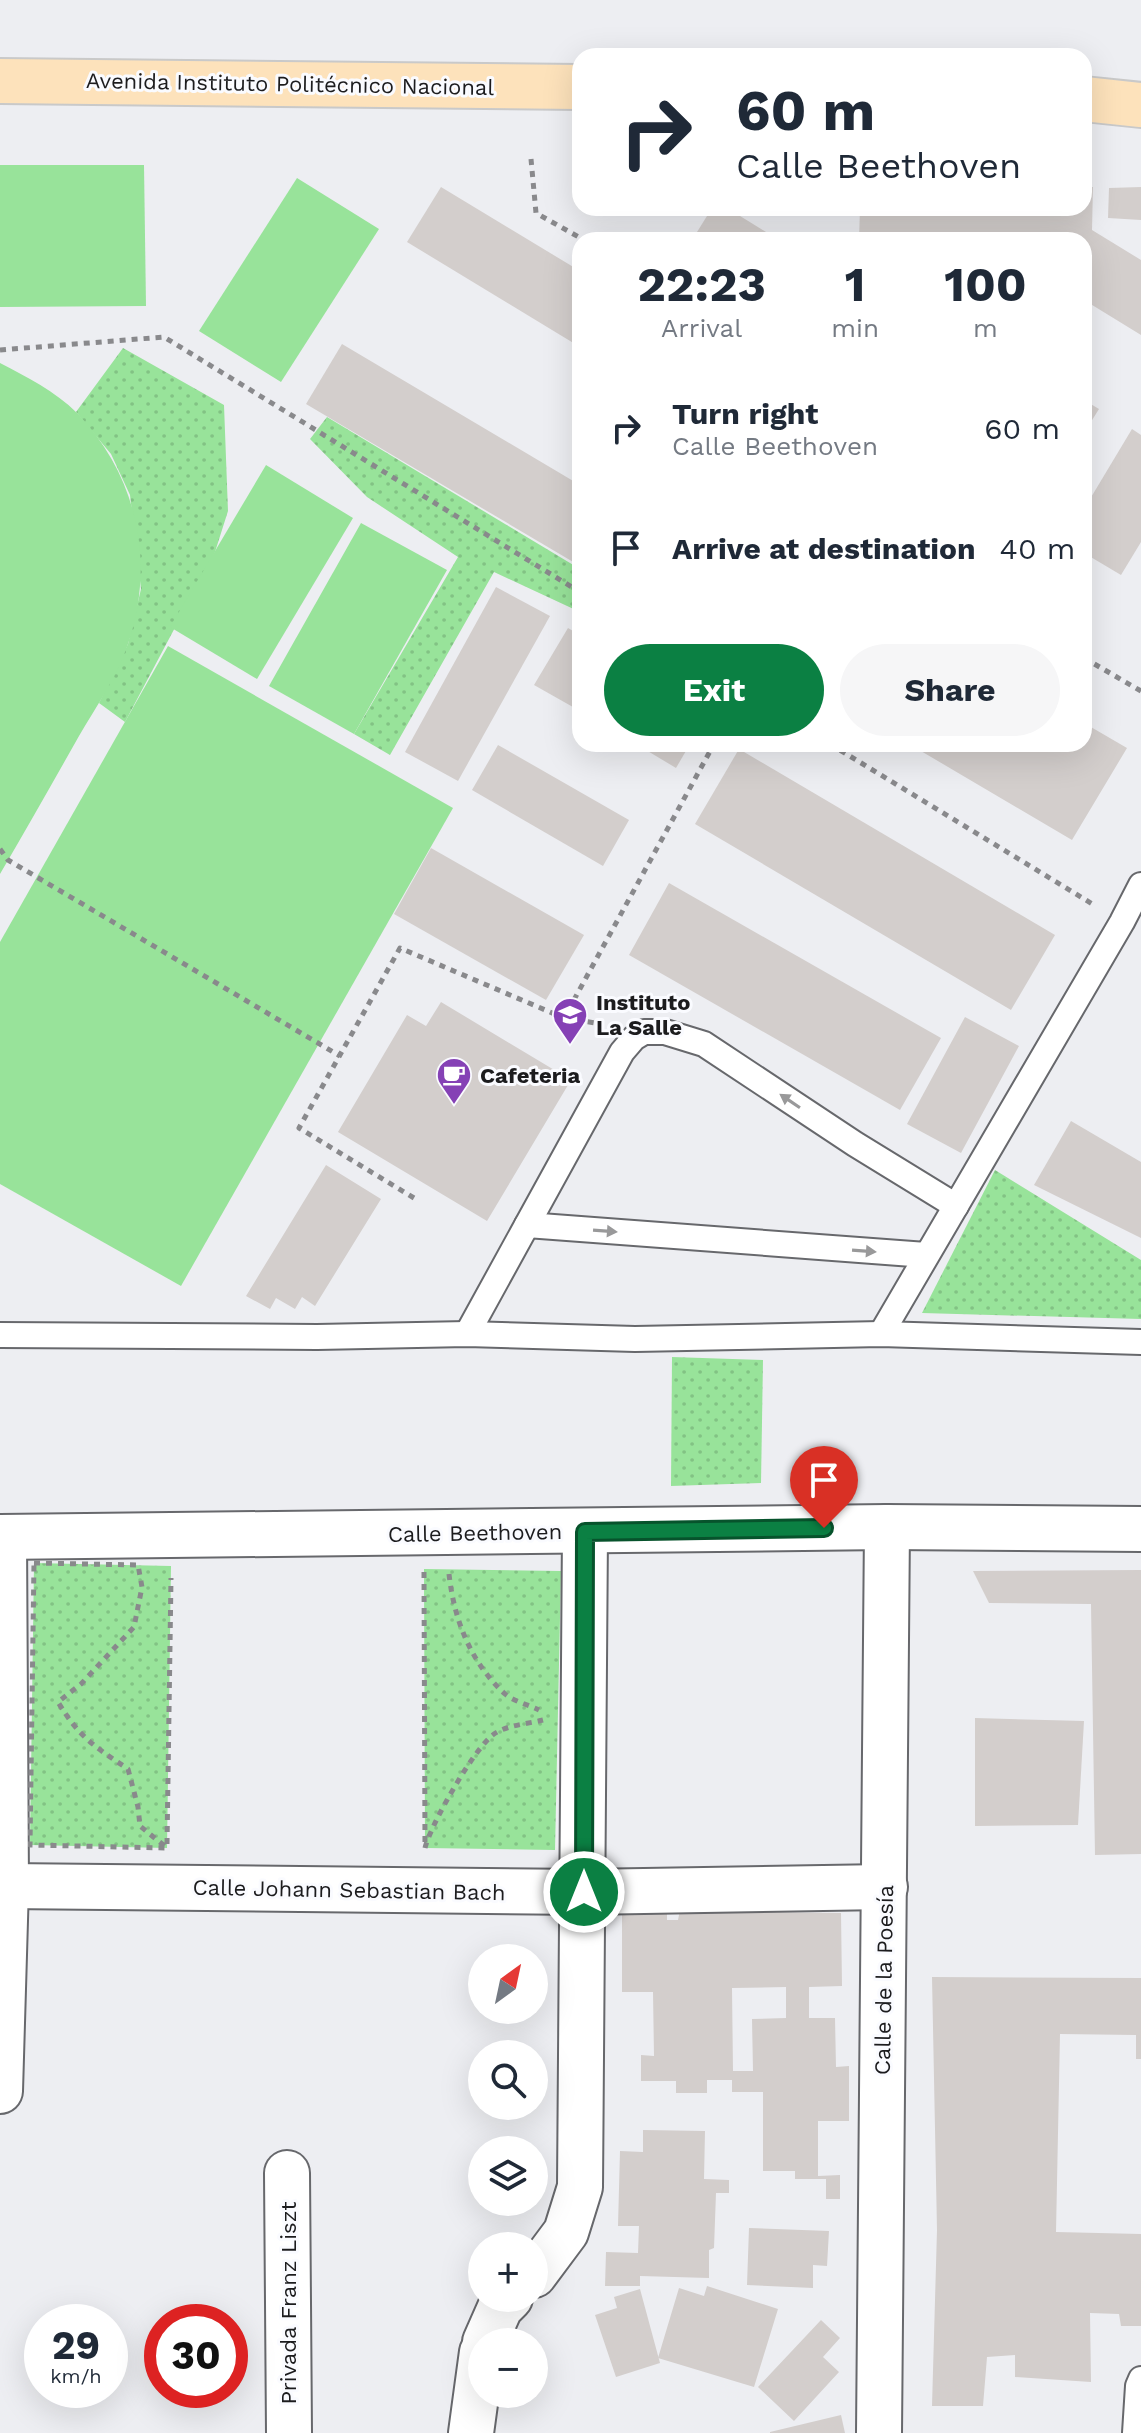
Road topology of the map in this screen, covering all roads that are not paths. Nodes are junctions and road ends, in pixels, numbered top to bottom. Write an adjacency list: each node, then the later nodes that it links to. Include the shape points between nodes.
1 (0, 81): 2 (main road, Avenida Instituto Politécnico Nacional)
2 (572, 87)
3 (1092, 100): 4 (main road)
4 (1141, 105)
5 (1141, 885): 6 (lane)
6 (956, 1206): 7 (lane, one-way to 7, via 704,1044 656,1031 634,1038 622,1052); 8 (lane)
7 (527, 1225): 8 (lane, one-way to 8); 9 (lane)
8 (926, 1255): 10 (lane)
9 (467, 1334): 10 (lane, via 635,1339); 11 (lane)
10 (881, 1334): 12 (lane)
11 (0, 1335)
12 (1141, 1342)
13 (887, 1527): 14 (street, Calle Beethoven); 15 (street, Calle Beethoven); 18 (street, Calle de la Poesía)
14 (1141, 1529)
15 (585, 1532): 16 (street, Calle Beethoven); 19 (street)
16 (2, 1537): 17 (street)
17 (6, 1886): 19 (street, Calle Johann Sebastian Bach); 20 (street)
18 (885, 1887): 19 (street, Calle Johann Sebastian Bach); 27 (street, Calle de la Poesía)
19 (584, 1892): 22 (street, via 580,2187 566,2232)
20 (0, 2091)
21 (287, 2173): 25 (street, Privada Franz Liszt)
22 (548, 2256)
23 (1141, 2379): 28 (lane)
24 (474, 2408): 26 (street)
25 (289, 2433)
26 (471, 2433)
27 (879, 2433)
28 (1135, 2433)

